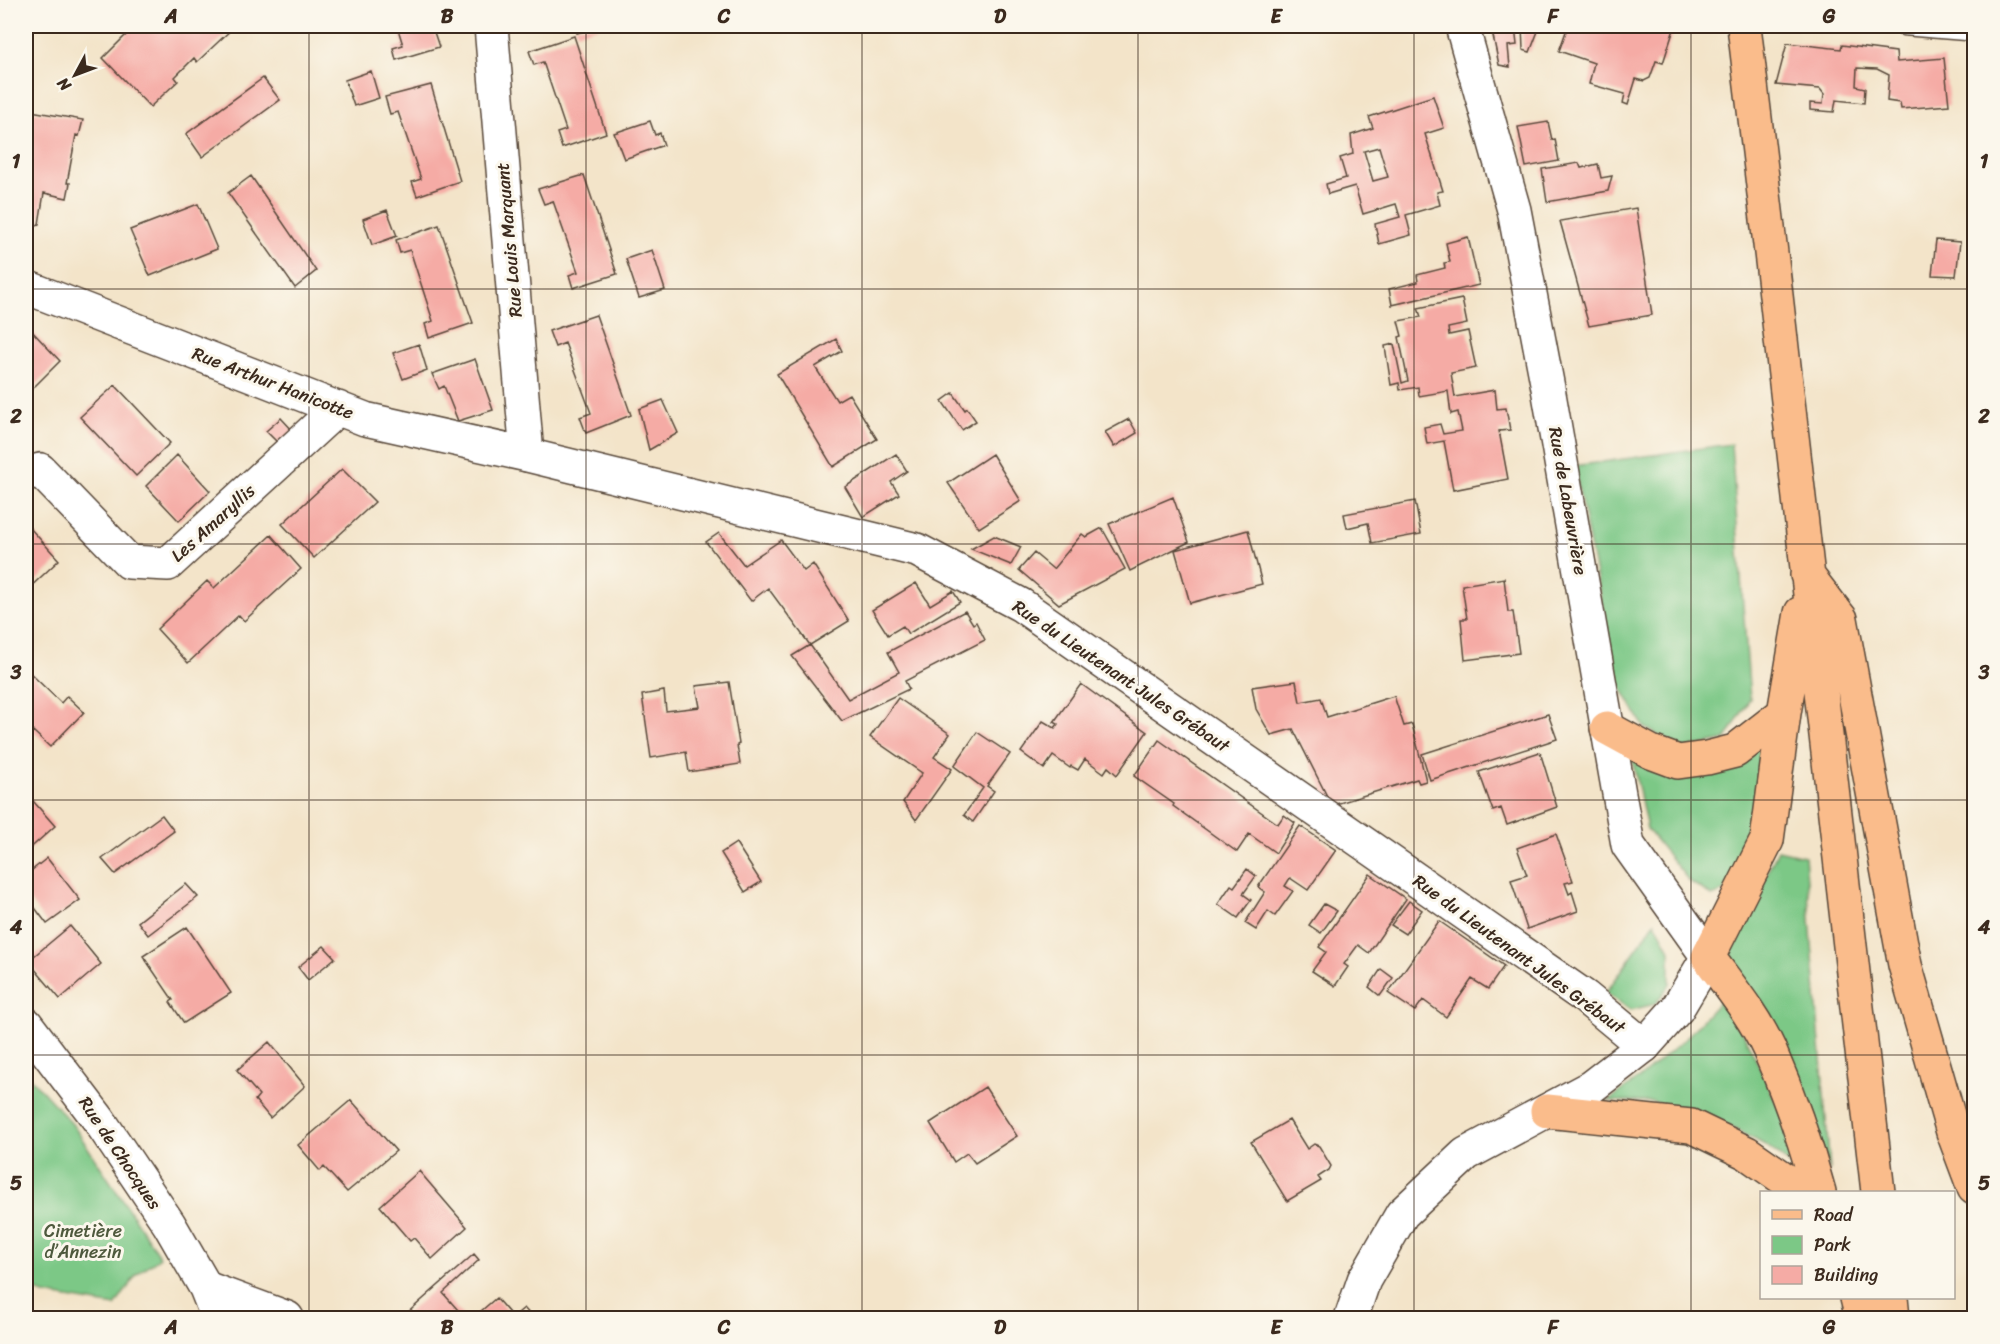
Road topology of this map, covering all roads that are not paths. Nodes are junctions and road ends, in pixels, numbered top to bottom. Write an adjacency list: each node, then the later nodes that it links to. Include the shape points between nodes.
1 (491, 26): 8 (street, Rue Louis Marquant)
2 (1462, 26): 12 (street, Rue de Labeuvrière, via 1514,210)
3 (1744, 26): 10 (main road)
4 (1903, 26): 5 (lane, via 1965,31)
5 (1971, 26)
6 (26, 287): 7 (street, Rue Arthur Hanicotte)
7 (338, 408): 8 (street, Rue Arthur Hanicotte, via 365,419); 9 (street, Les Amaryllis, via 168,564 129,562 40,470)
8 (527, 455): 15 (street, Rue du Lieutenant Jules Grébaut, via 918,550 1031,612 1585,997)
9 (26, 474)
10 (1807, 575): 11 (main road); 17 (main road, via 1841,619 1905,965 1953,1132); 20 (main road)
11 (1784, 713): 12 (main road, via 1735,751 1678,762); 13 (main road, via 1767,840)
12 (1607, 728): 13 (street, Rue de Labeuvrière, via 1628,845)
13 (1708, 957): 15 (street, via 1677,1009); 19 (main road, via 1741,1001 1768,1048)
14 (26, 1024): 21 (street, Rue de Chocques, via 99,1120 169,1224)
15 (1644, 1046): 16 (street, via 1591,1086)
16 (1547, 1111): 18 (main road, via 1691,1126 1747,1153); 26 (street, via 1466,1154 1402,1214 1364,1280)
17 (1974, 1188)
18 (1802, 1191)
19 (1819, 1191)
20 (1878, 1191)
21 (206, 1288): 24 (street, Rue de Chocques); 25 (street)
22 (1857, 1299): 27 (main road)
23 (1891, 1299): 28 (main road)
24 (218, 1318)
25 (287, 1318)
26 (1351, 1318)
27 (1862, 1318)
28 (1893, 1318)

